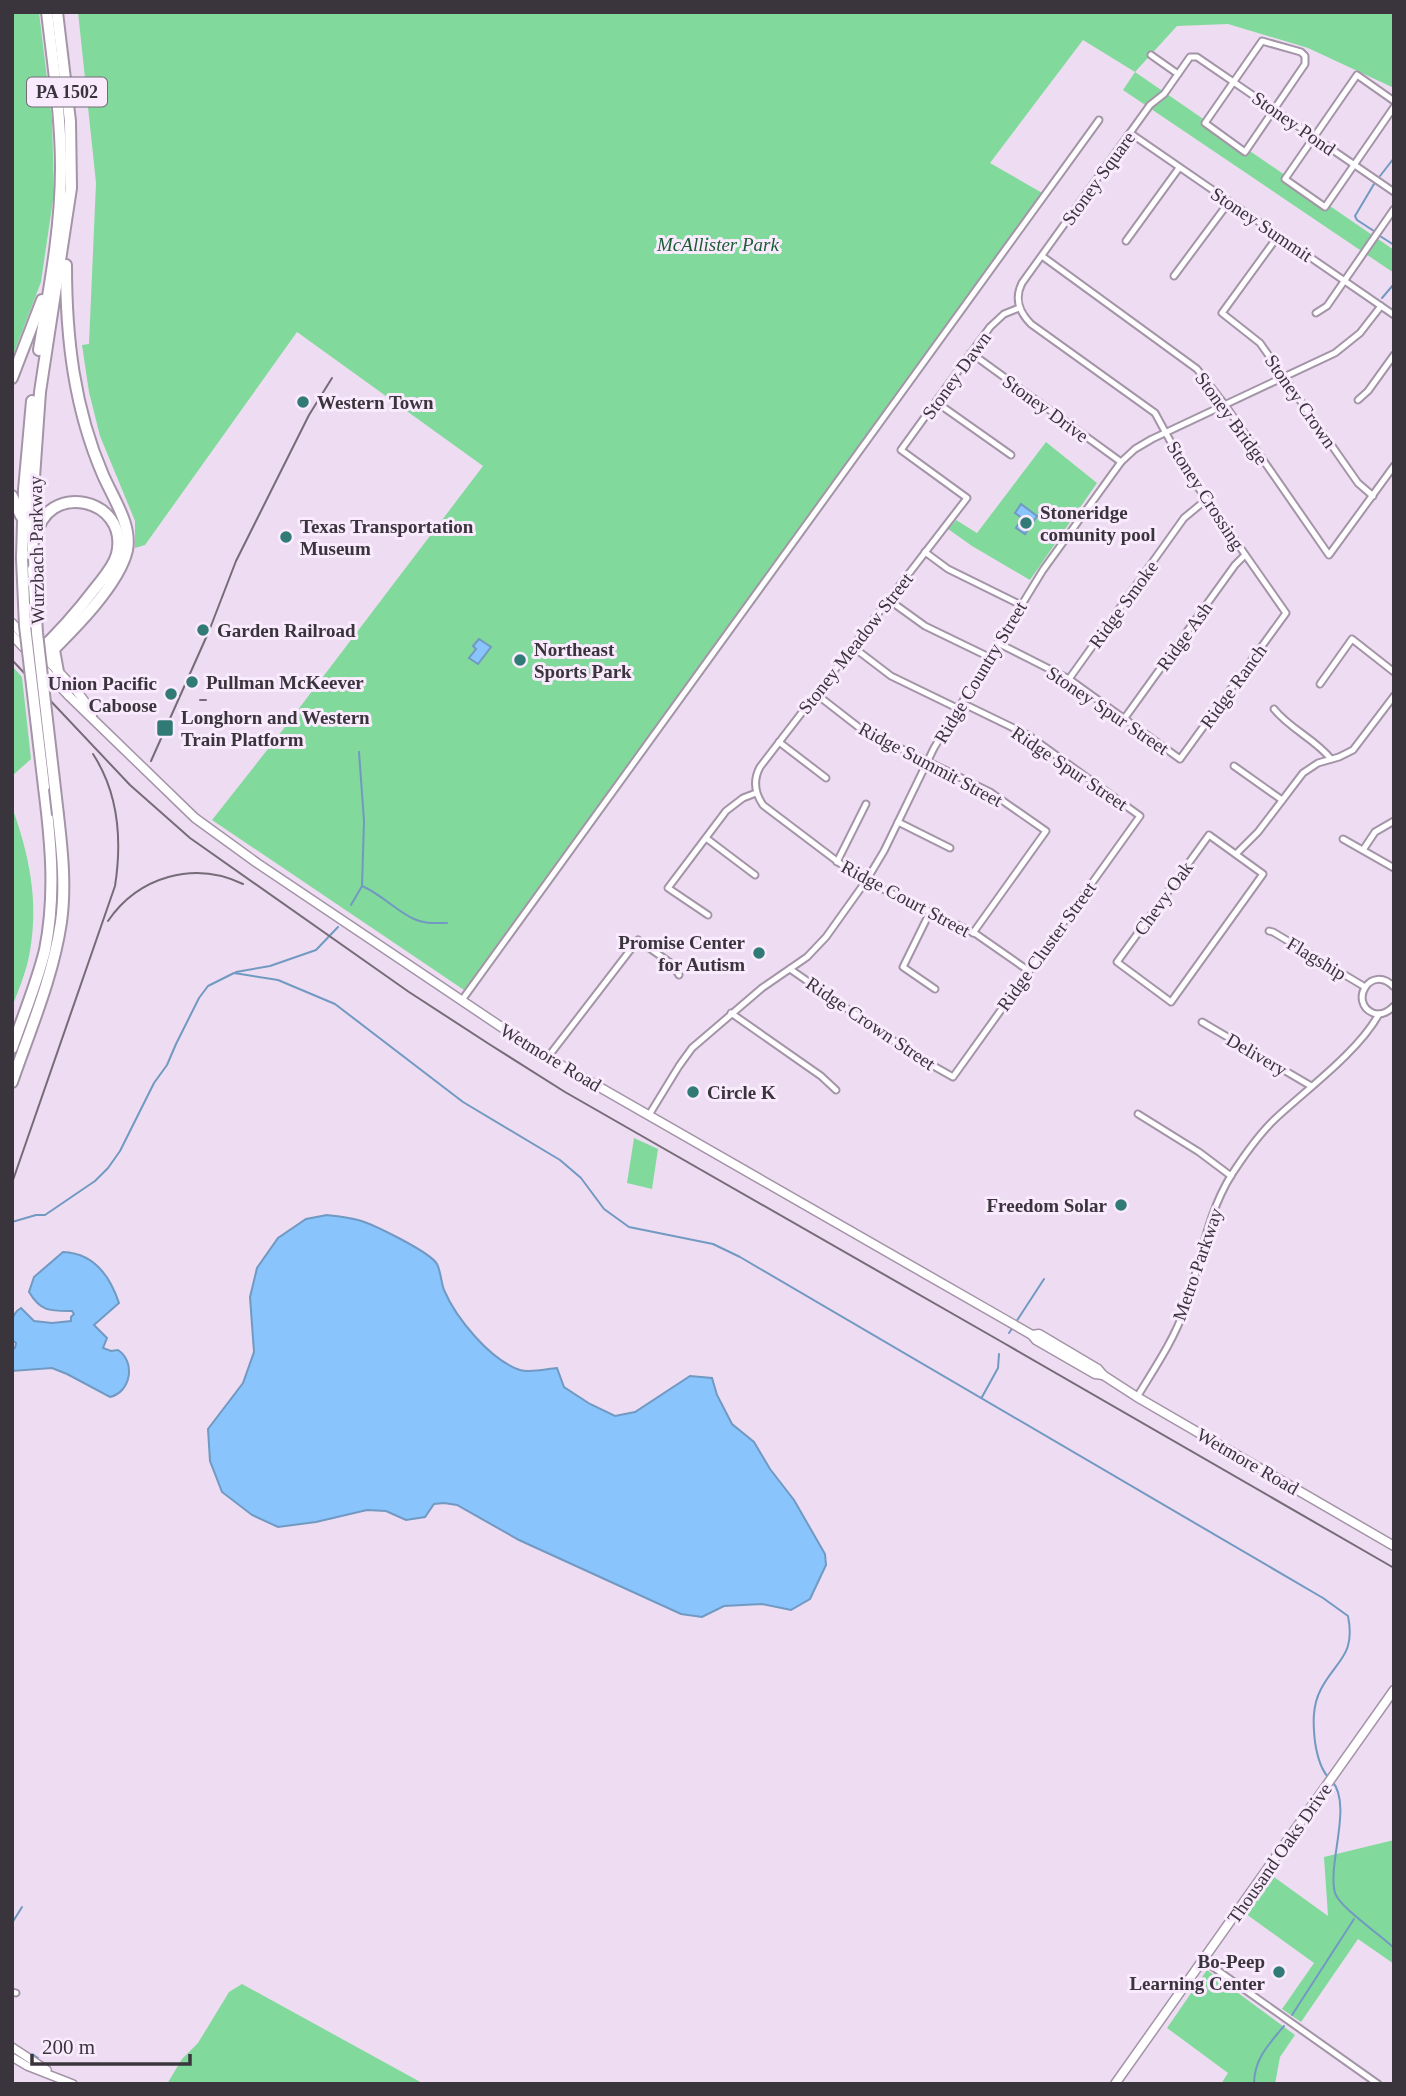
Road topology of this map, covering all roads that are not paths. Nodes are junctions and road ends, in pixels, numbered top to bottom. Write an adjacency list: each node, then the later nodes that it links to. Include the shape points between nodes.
1 (47, 12): 22 (highway, Wurzbach Parkway / PA 1502, via 60,134 60,200)
2 (57, 12): 18 (highway, Wurzbach Parkway / PA 1502, via 72,139)
3 (1150, 55): 5 (street)
4 (1193, 56): 5 (street, Stoney Square); 6 (street, Stoney Pond)
5 (1178, 74): 11 (street, Stoney Square)
6 (1233, 81): 9 (street, Stoney Pond); 9 (street, via 1205,123 1245,152); 9 (street, via 1262,41 1301,52 1305,64)
7 (1394, 102): 12 (street, via 1357,75)
8 (1394, 107): 13 (street)
9 (1274, 108): 12 (street, Stoney Pond)
10 (1099, 120): 101 (street)
11 (1130, 134): 14 (street, Stoney Summit); 21 (street, Stoney Square)
12 (1313, 136): 13 (street, Stoney Pond); 13 (street, via 1285,179 1325,207)
13 (1354, 164): 15 (street, Stoney Pond)
14 (1179, 168): 16 (street, Stoney Summit); 20 (street)
15 (1394, 192)
16 (1229, 202): 19 (street, Stoney Summit); 23 (street)
17 (1394, 209): 24 (street)
18 (68, 220): 47 (highway, Wurzbach Parkway / PA 1502, via 40,392); 57 (highway, via 66,310 71,361 96,458 124,520 127,546 110,584)
19 (1278, 236): 24 (street, Stoney Summit); 31 (street, Stoney Crown, via 1222,313 1260,343)
20 (1126, 241)
21 (1042, 256): 26 (street, Stoney Square, via 1019,289); 35 (street, Stoney Bridge, via 1197,369)
22 (51, 274): 32 (highway); 44 (highway, Wurzbach Parkway / PA 1502, via 27,446)
23 (1174, 276)
24 (1345, 281): 25 (street, Stoney Summit); 27 (street, via 1324,310)
25 (1381, 306): 28 (street, Stoney Summit); 31 (street, Ridge Country Street, via 1345,347)
26 (1019, 308): 29 (street, Stoney Dawn, via 996,321); 36 (street, Stoney Crossing, via 1031,324 1150,408)
27 (1316, 313)
28 (1394, 315)
29 (971, 353): 34 (street, Stoney Dawn); 38 (street, Stoney Drive)
30 (1394, 355): 33 (street)
31 (1284, 377): 35 (street, Ridge Country Street); 41 (street, Stoney Crown, via 1358,483)
32 (12, 378)
33 (1358, 400)
34 (936, 401): 37 (street); 42 (street, Stoney Dawn, via 901,450)
35 (1225, 405): 36 (street, Ridge Country Street); 41 (street, Stoney Bridge, via 1329,555)
36 (1166, 432): 38 (street, Ridge Country Street); 43 (street, Stoney Crossing)
37 (1011, 455)
38 (1121, 462): 49 (street, Ridge Country Street)
39 (1394, 466): 41 (street)
40 (12, 496): 44 (highway)
41 (1373, 496)
42 (967, 498): 45 (street, Stoney Meadow Street)
43 (1207, 499): 46 (street, Stoney Crossing); 62 (street, Ridge Smoke, via 1184,518)
44 (23, 523): 106 (highway, Wurzbach Parkway / PA 1502, bridge, via 25,626 52,858 44,953)
45 (925, 552): 48 (street, Stoney Meadow Street); 49 (street, via 948,569)
46 (1245, 555): 50 (street, Stoney Crossing); 68 (street, Ridge Ash)
47 (33, 569): 54 (highway, via 38,528 57,506 92,504 113,522 118,544 115,559); 109 (highway, Wurzbach Parkway / PA 1502, bridge, via 63,867 61,921 49,974)
48 (889, 600): 56 (street, Stoney Meadow Street); 58 (street, via 925,626)
49 (1021, 606): 55 (street, Ridge Country Street)
50 (1286, 613): 71 (street, Ridge Ranch)
51 (12, 623): 53 (main road, Wetmore Road)
52 (12, 635): 59 (main road, Wetmore Road)
53 (25, 636): 54 (highway, via 36,640); 59 (main road, Wetmore Road)
54 (56, 636): 59 (highway)
55 (998, 643): 58 (street, Ridge Country Street); 62 (street, Stoney Spur Street)
56 (853, 647): 64 (street, Stoney Meadow Street); 66 (street, Ridge Spur Street, via 891,676)
57 (54, 650): 59 (highway); 60 (highway)
58 (989, 657): 66 (street, Ridge Country Street)
59 (39, 658): 60 (main road, Wetmore Road); 69 (main road, Wetmore Road, via 69,696)
60 (58, 672): 69 (main road, Wetmore Road)
61 (1394, 672): 63 (street, via 1352,639)
62 (1069, 679): 68 (street, Stoney Spur Street)
63 (1320, 684)
64 (816, 694): 70 (street, Stoney Meadow Street); 73 (street, Ridge Summit Street, via 861,729)
65 (1394, 696): 72 (street, via 1353,750)
66 (960, 706): 73 (street, Ridge Country Street); 79 (street, Ridge Spur Street, via 1028,736)
67 (1274, 709): 72 (street)
68 (1124, 719): 71 (street, Stoney Spur Street)
69 (106, 730): 101 (main road, Wetmore Road, via 195,818)
70 (779, 742): 75 (street); 76 (street, Stoney Meadow Street, via 758,770)
71 (1180, 759)
72 (1331, 759): 77 (street, via 1303,773)
73 (927, 761): 81 (street, Ridge Country Street); 94 (street, Ridge Summit Street, via 990,792 1046,831)
74 (1234, 766): 77 (street)
75 (826, 778)
76 (756, 793): 82 (street, via 734,803); 87 (street, Ridge Court Street, via 769,810)
77 (1282, 800): 86 (street)
78 (866, 804): 87 (street)
79 (1140, 816): 96 (street, Ridge Cluster Street)
80 (1394, 821): 85 (street, via 1375,832)
81 (898, 822): 84 (street); 90 (street, Ridge Country Street)
82 (706, 838): 89 (street); 92 (street, via 668,888)
83 (1343, 839): 85 (street)
84 (950, 848)
85 (1363, 850): 88 (street)
86 (1236, 854): 86 (street, Chevy Oak, via 1263,874 1171,1002 1117,962 1209,835)
87 (837, 862): 90 (street, Ridge Court Street)
88 (1394, 868)
89 (755, 875)
90 (866, 881): 91 (street, Ridge Court Street); 95 (street, Ridge Country Street, via 826,937)
91 (930, 912): 94 (street, Ridge Court Street); 100 (street, via 903,967)
92 (708, 915)
93 (1269, 931): 98 (street, Flagship)
94 (973, 933): 96 (street, Ridge Court Street)
95 (790, 969): 103 (street, Ridge Country Street); 108 (street, Ridge Crown Street)
96 (1028, 971): 108 (street, Ridge Cluster Street)
97 (679, 975): 107 (street, via 672,964 638,940)
98 (1365, 987): 99 (street, Flagship, via 1378,979); 104 (street, Flagship, via 1363,1002 1369,1011)
99 (1394, 987)
100 (935, 989)
101 (462, 1000): 107 (main road, Wetmore Road)
102 (1394, 1006): 104 (street)
103 (731, 1013): 111 (street); 113 (street, Ridge Country Street, via 685,1057)
104 (1379, 1014): 110 (street, Metro Parkway, via 1339,1062)
105 (1202, 1022): 110 (street, Delivery)
106 (12, 1048)
107 (548, 1057): 113 (main road, Wetmore Road)
108 (953, 1077)
109 (12, 1082)
110 (1311, 1086): 114 (street, Metro Parkway, via 1265,1130)
111 (836, 1090)
112 (1138, 1114): 114 (street)
113 (649, 1115): 115 (main road, Wetmore Road)
114 (1231, 1176): 115 (street, Metro Parkway, via 1208,1226 1180,1321)
115 (1137, 1397): 116 (main road, Wetmore Road)
116 (1394, 1546)
117 (1394, 1690): 118 (main road, Thousand Oaks Drive)
118 (1203, 1960): 123 (main road, Thousand Oaks Drive); 124 (street)
119 (12, 2047): 121 (street)
120 (12, 2057): 121 (street)
121 (56, 2076): 122 (street)
122 (73, 2084)
123 (1115, 2084)
124 (1378, 2084)

